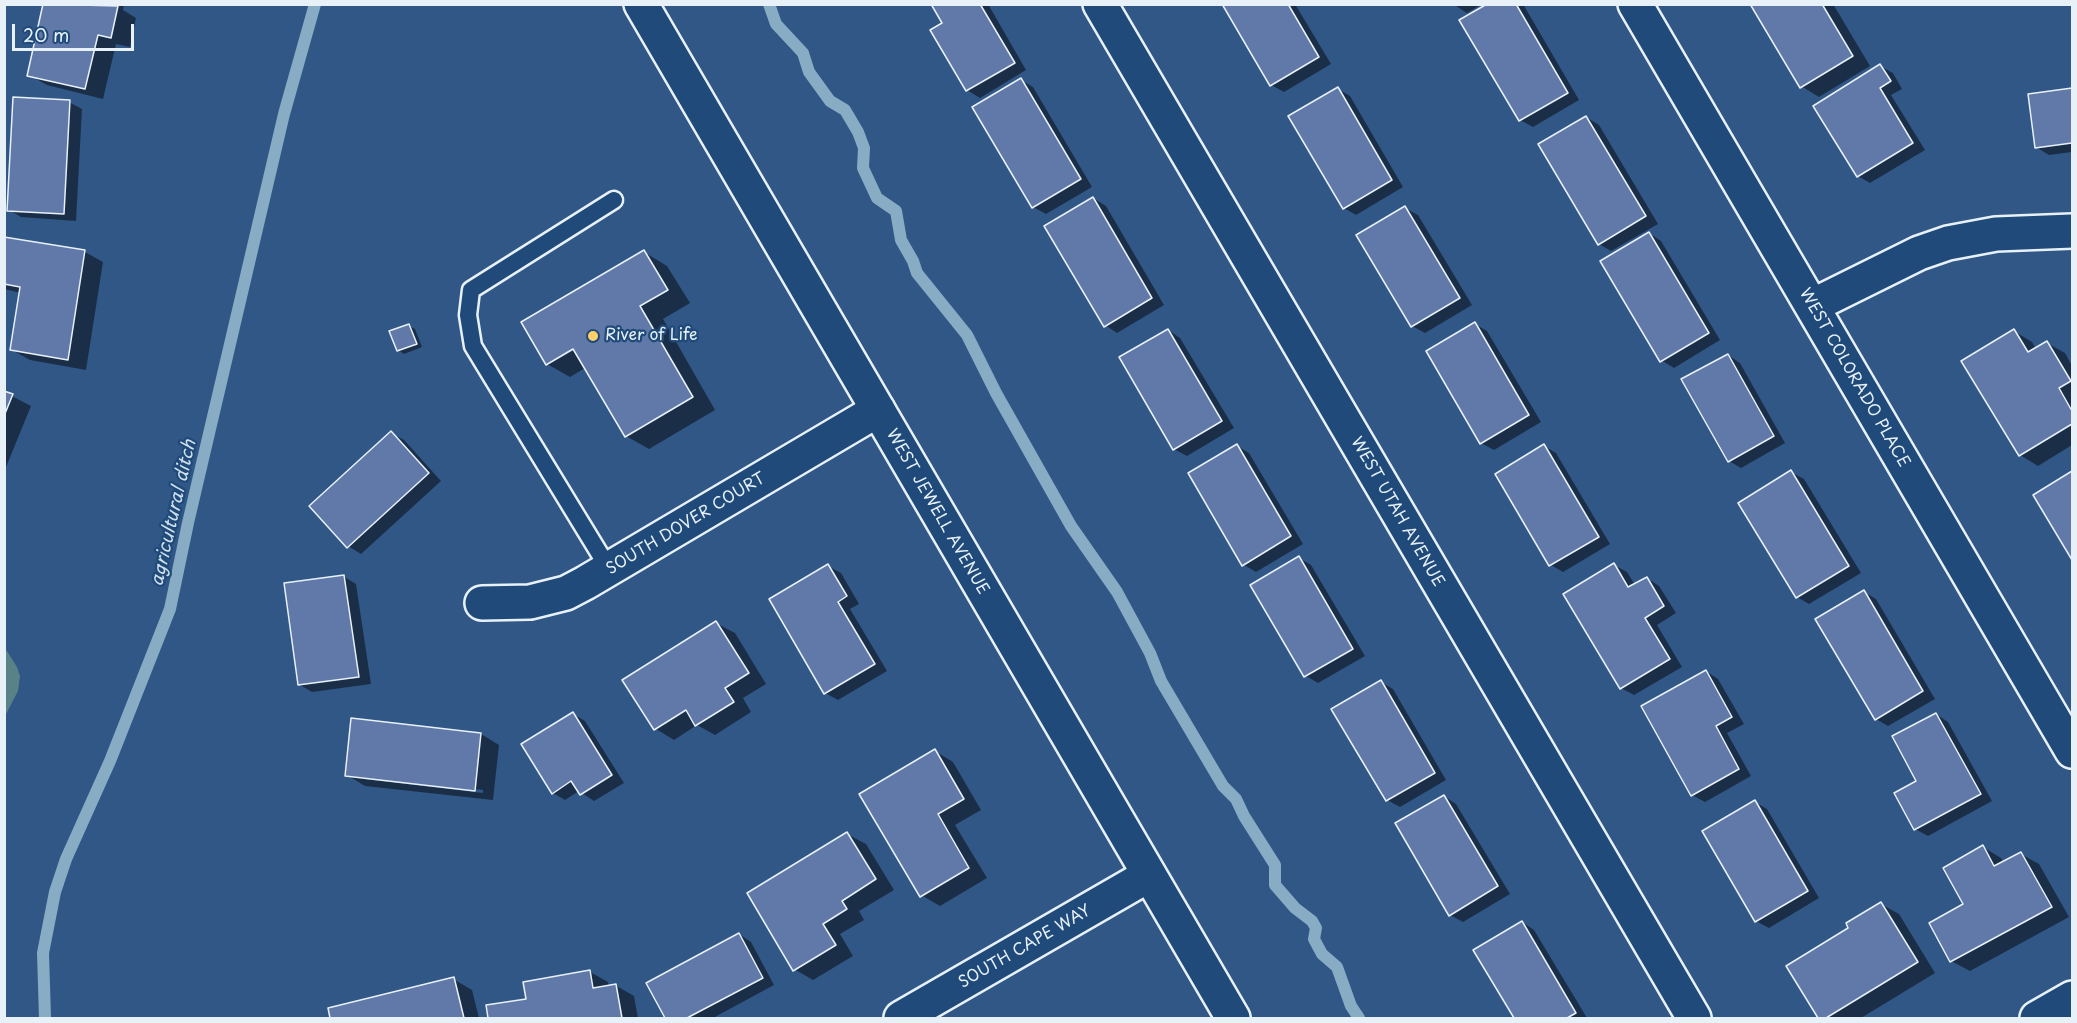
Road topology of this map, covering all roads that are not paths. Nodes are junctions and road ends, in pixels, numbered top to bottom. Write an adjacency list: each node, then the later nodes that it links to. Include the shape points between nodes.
1 (641, 4): 7 (street, WEST JEWELL AVENUE)
2 (1100, 4): 15 (street, WEST UTAH AVENUE)
3 (1635, 4): 6 (street, WEST COLORADO PLACE)
4 (614, 200): 8 (lane, via 471,290 468,315 473,346)
5 (2073, 231): 6 (street, via 1996,234 1948,243 1919,253)
6 (1812, 306): 10 (street, WEST COLORADO PLACE)
7 (878, 410): 8 (street, SOUTH DOVER COURT); 11 (street, WEST JEWELL AVENUE)
8 (609, 569): 9 (street, SOUTH DOVER COURT, via 548,599)
9 (482, 603)
10 (2073, 751)
11 (1149, 875): 13 (street, SOUTH CAPE WAY); 14 (street, WEST JEWELL AVENUE)
12 (2073, 998): 16 (street)
13 (901, 1018)
14 (1233, 1018)
15 (1694, 1018)
16 (2037, 1018)

